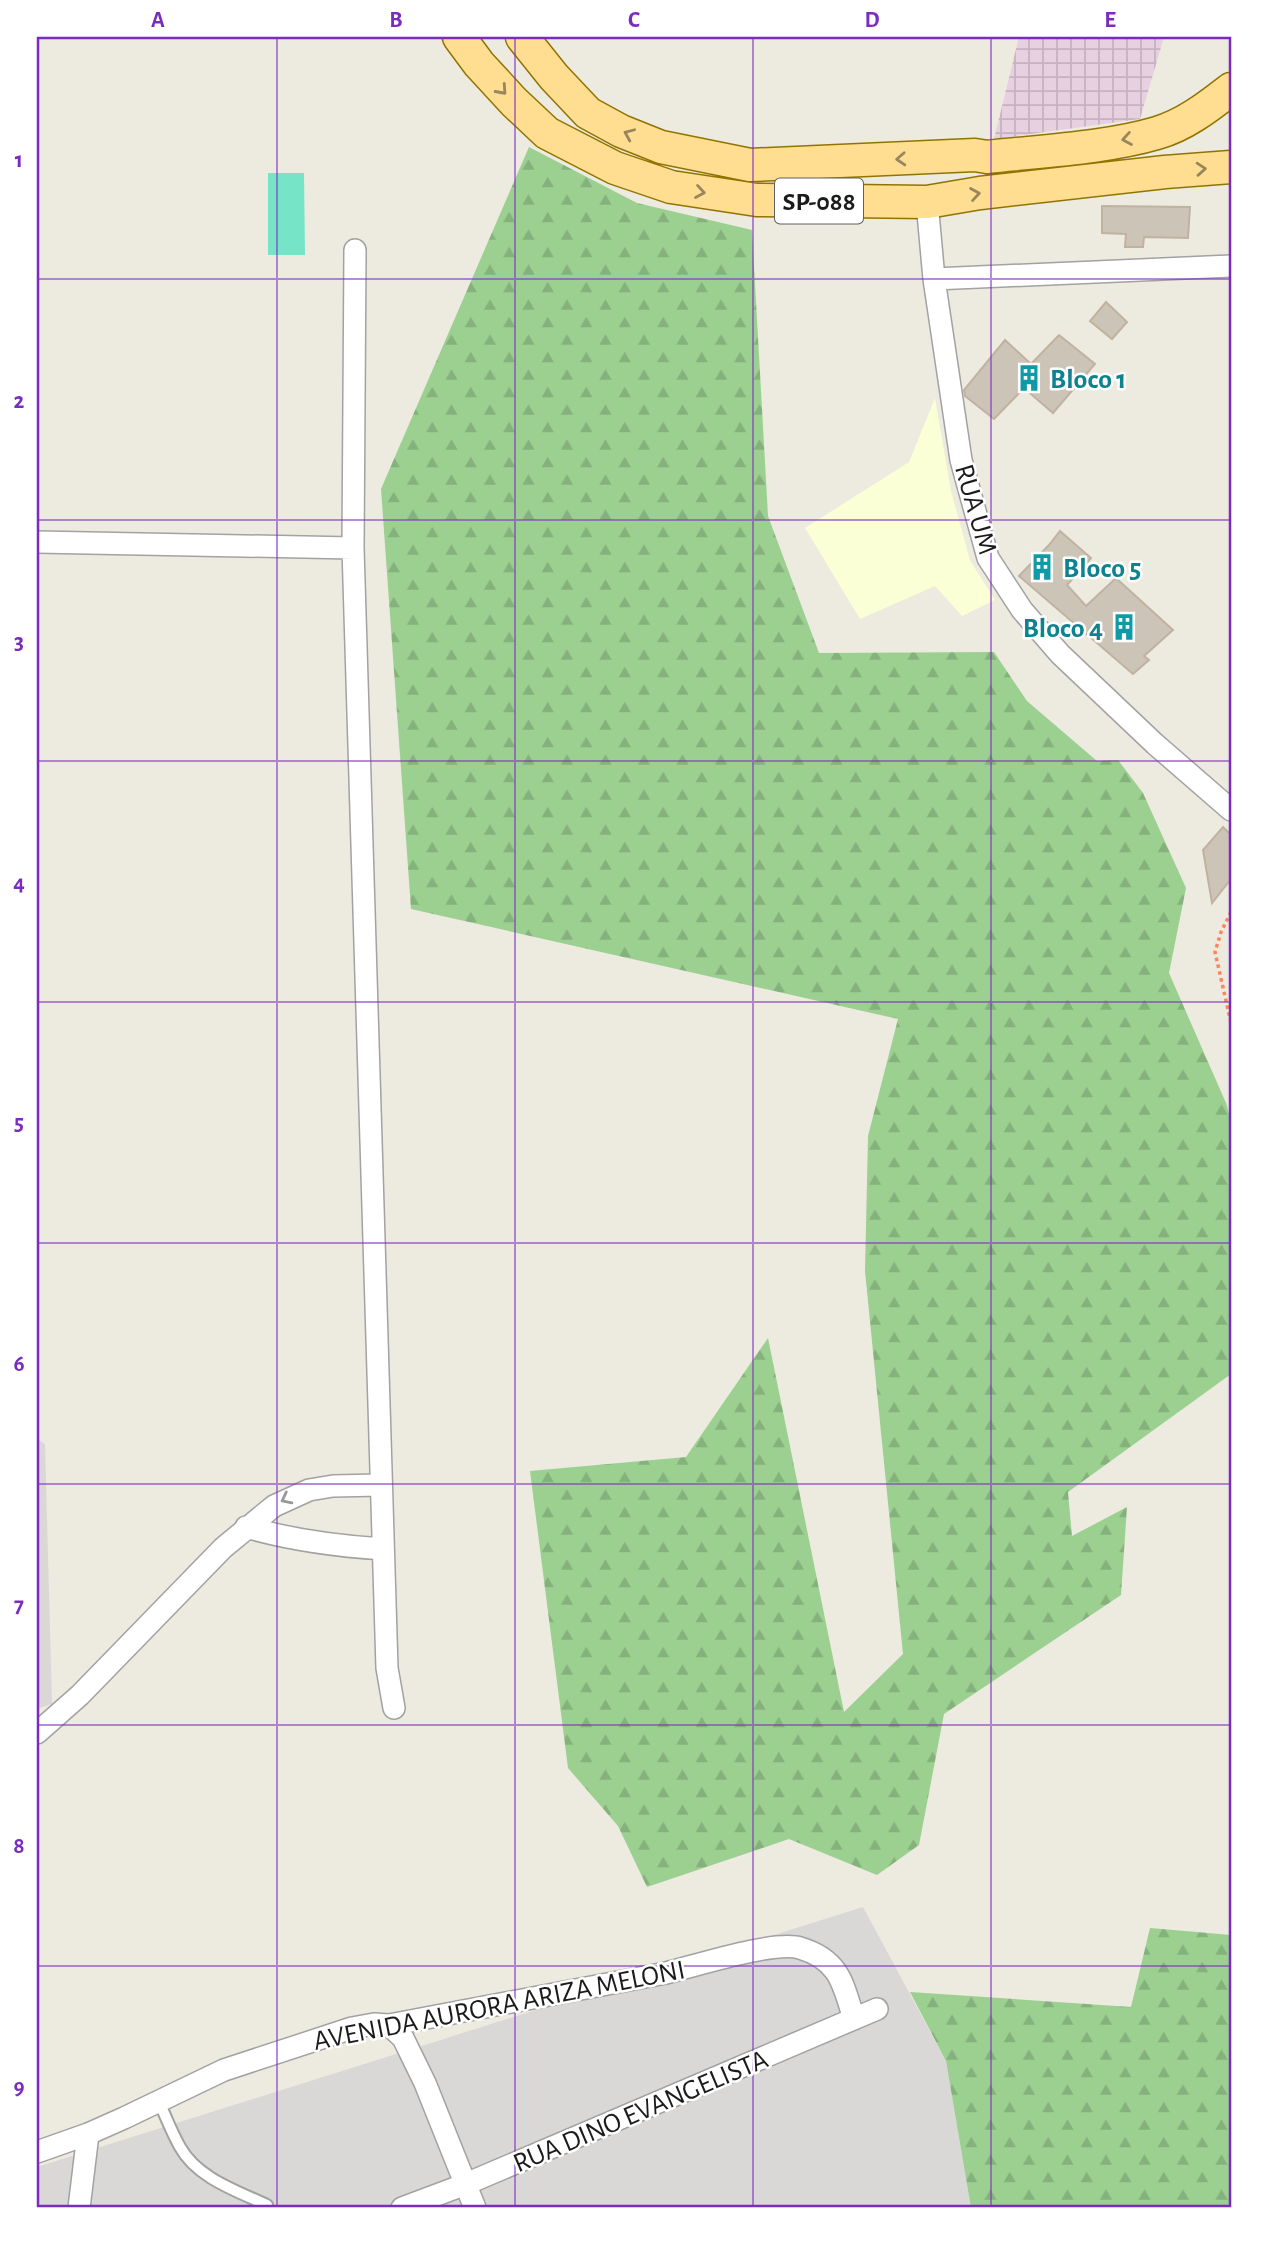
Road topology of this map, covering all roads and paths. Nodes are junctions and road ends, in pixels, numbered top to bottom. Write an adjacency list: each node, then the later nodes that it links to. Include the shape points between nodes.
1 (459, 37): 5 (main road, SP-088, one-way to 5, via 547,133 615,168 671,187 757,200)
2 (522, 37): 3 (main road, SP-088, one-way to 2, via 1186,120 1125,140 987,157 750,165 660,147 588,113)
3 (1231, 89)
4 (1231, 167): 5 (main road, SP-088, one-way to 4)
5 (927, 202): 8 (street, RUA UM)
6 (355, 250): 10 (street)
7 (1231, 266): 8 (street)
8 (934, 279): 11 (street, RUA UM, via 961,460 988,558 1022,610 1060,654)
9 (37, 542): 10 (street)
10 (353, 548): 14 (street)
11 (1231, 810)
12 (1231, 912): 13 (path, via 1216,953)
13 (1231, 1023)
14 (380, 1486): 15 (street, one-way to 15, via 309,1490 274,1506); 16 (street)
15 (246, 1527): 16 (street, via 333,1546); 18 (street)
16 (383, 1549): 17 (street, via 387,1668)
17 (394, 1708)
18 (37, 1733)
19 (877, 2009): 20 (street, RUA DINO EVANGELISTA)
20 (854, 2020): 21 (street, AVENIDA AURORA ARIZA MELONI, via 841,1978 830,1963 817,1954 787,1947); 25 (street, RUA DINO EVANGELISTA)
21 (389, 2025): 22 (street, AVENIDA AURORA ARIZA MELONI, via 352,2028 269,2054); 25 (street, via 411,2055)
22 (159, 2102): 23 (street, AVENIDA AURORA ARIZA MELONI); 26 (lane, via 188,2159 213,2179)
23 (88, 2134): 24 (street, AVENIDA AURORA ARIZA MELONI); 27 (street)
24 (37, 2152)
25 (466, 2184): 28 (street, RUA DINO EVANGELISTA); 29 (street)
26 (267, 2205)
27 (79, 2208)
28 (402, 2208)
29 (475, 2208)

